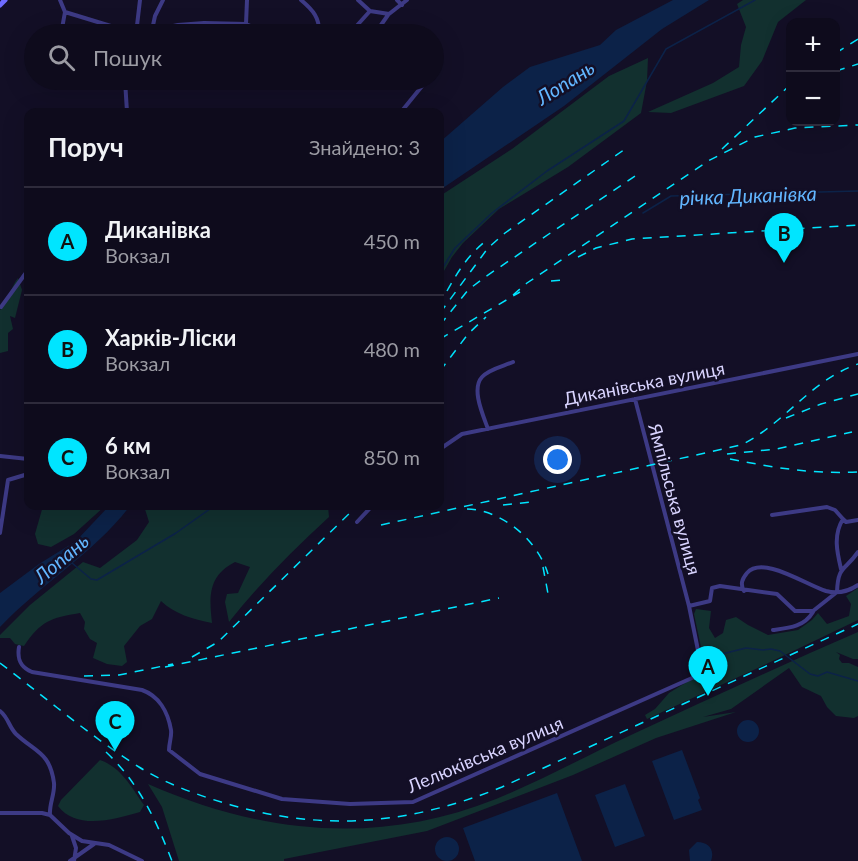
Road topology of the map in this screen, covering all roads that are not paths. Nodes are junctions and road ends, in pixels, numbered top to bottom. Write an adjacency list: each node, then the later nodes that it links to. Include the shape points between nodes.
1 (5, 0): 10 (street)
2 (60, 0): 12 (street)
3 (140, 0): 17 (street)
4 (163, 0): 18 (street)
5 (247, 0): 20 (street)
6 (301, 0): 21 (street, via 313,10)
7 (358, 0): 13 (street)
8 (397, 0): 11 (street)
9 (407, 0): 11 (street)
10 (0, 5)
11 (402, 5): 14 (street)
12 (65, 12): 15 (street); 16 (street)
13 (370, 12): 14 (street); 22 (street)
14 (389, 14): 23 (street)
15 (63, 24)
16 (101, 24)
17 (138, 24)
18 (153, 24)
19 (191, 24): 20 (street)
20 (246, 24)
21 (318, 24)
22 (359, 24)
23 (382, 24)
24 (126, 90): 26 (street)
25 (419, 90): 27 (street)
26 (127, 108)
27 (404, 108)
28 (24, 275): 29 (street)
29 (1, 307)
30 (858, 354): 32 (street, Диканівська вулиця)
31 (513, 362): 33 (street, via 487,373 478,384)
32 (635, 399): 33 (street, Диканівська вулиця); 49 (street, Ямпільська вулиця)
33 (488, 429): 34 (street, Диканівська вулиця, via 462,434)
34 (444, 446)
35 (0, 456): 36 (street)
36 (24, 459)
37 (24, 475): 43 (street, via 8,480)
38 (368, 510): 42 (street)
39 (772, 515): 40 (street, via 827,507)
40 (843, 519): 41 (street); 45 (street, via 837,532)
41 (858, 520)
42 (357, 522)
43 (0, 533)
44 (858, 552): 45 (street)
45 (842, 568): 48 (street)
46 (858, 585): 48 (street)
47 (744, 591): 48 (street, via 742,579 748,572 766,566); 49 (street, Ямпільська вулиця, via 712,588 710,601); 50 (street, Ямпільська вулиця, via 777,594 795,611)
48 (837, 592): 50 (street)
49 (689, 606): 53 (street, Ямпільська вулиця)
50 (813, 611): 51 (street, via 805,622)
51 (773, 630)
52 (19, 647): 53 (street, Лелюківська вулиця, via 17,658 32,672 142,690 154,696 164,709 171,731 168,750 200,774 282,799 350,804 413,802)
53 (702, 670)
54 (0, 711): 56 (street, via 15,733 47,761 54,783)
55 (0, 813): 56 (street)
56 (51, 815): 57 (street)
57 (69, 833): 58 (street); 59 (street, via 75,844)
58 (94, 844): 59 (street); 60 (street, via 122,849)
59 (73, 859)
60 (142, 861)

